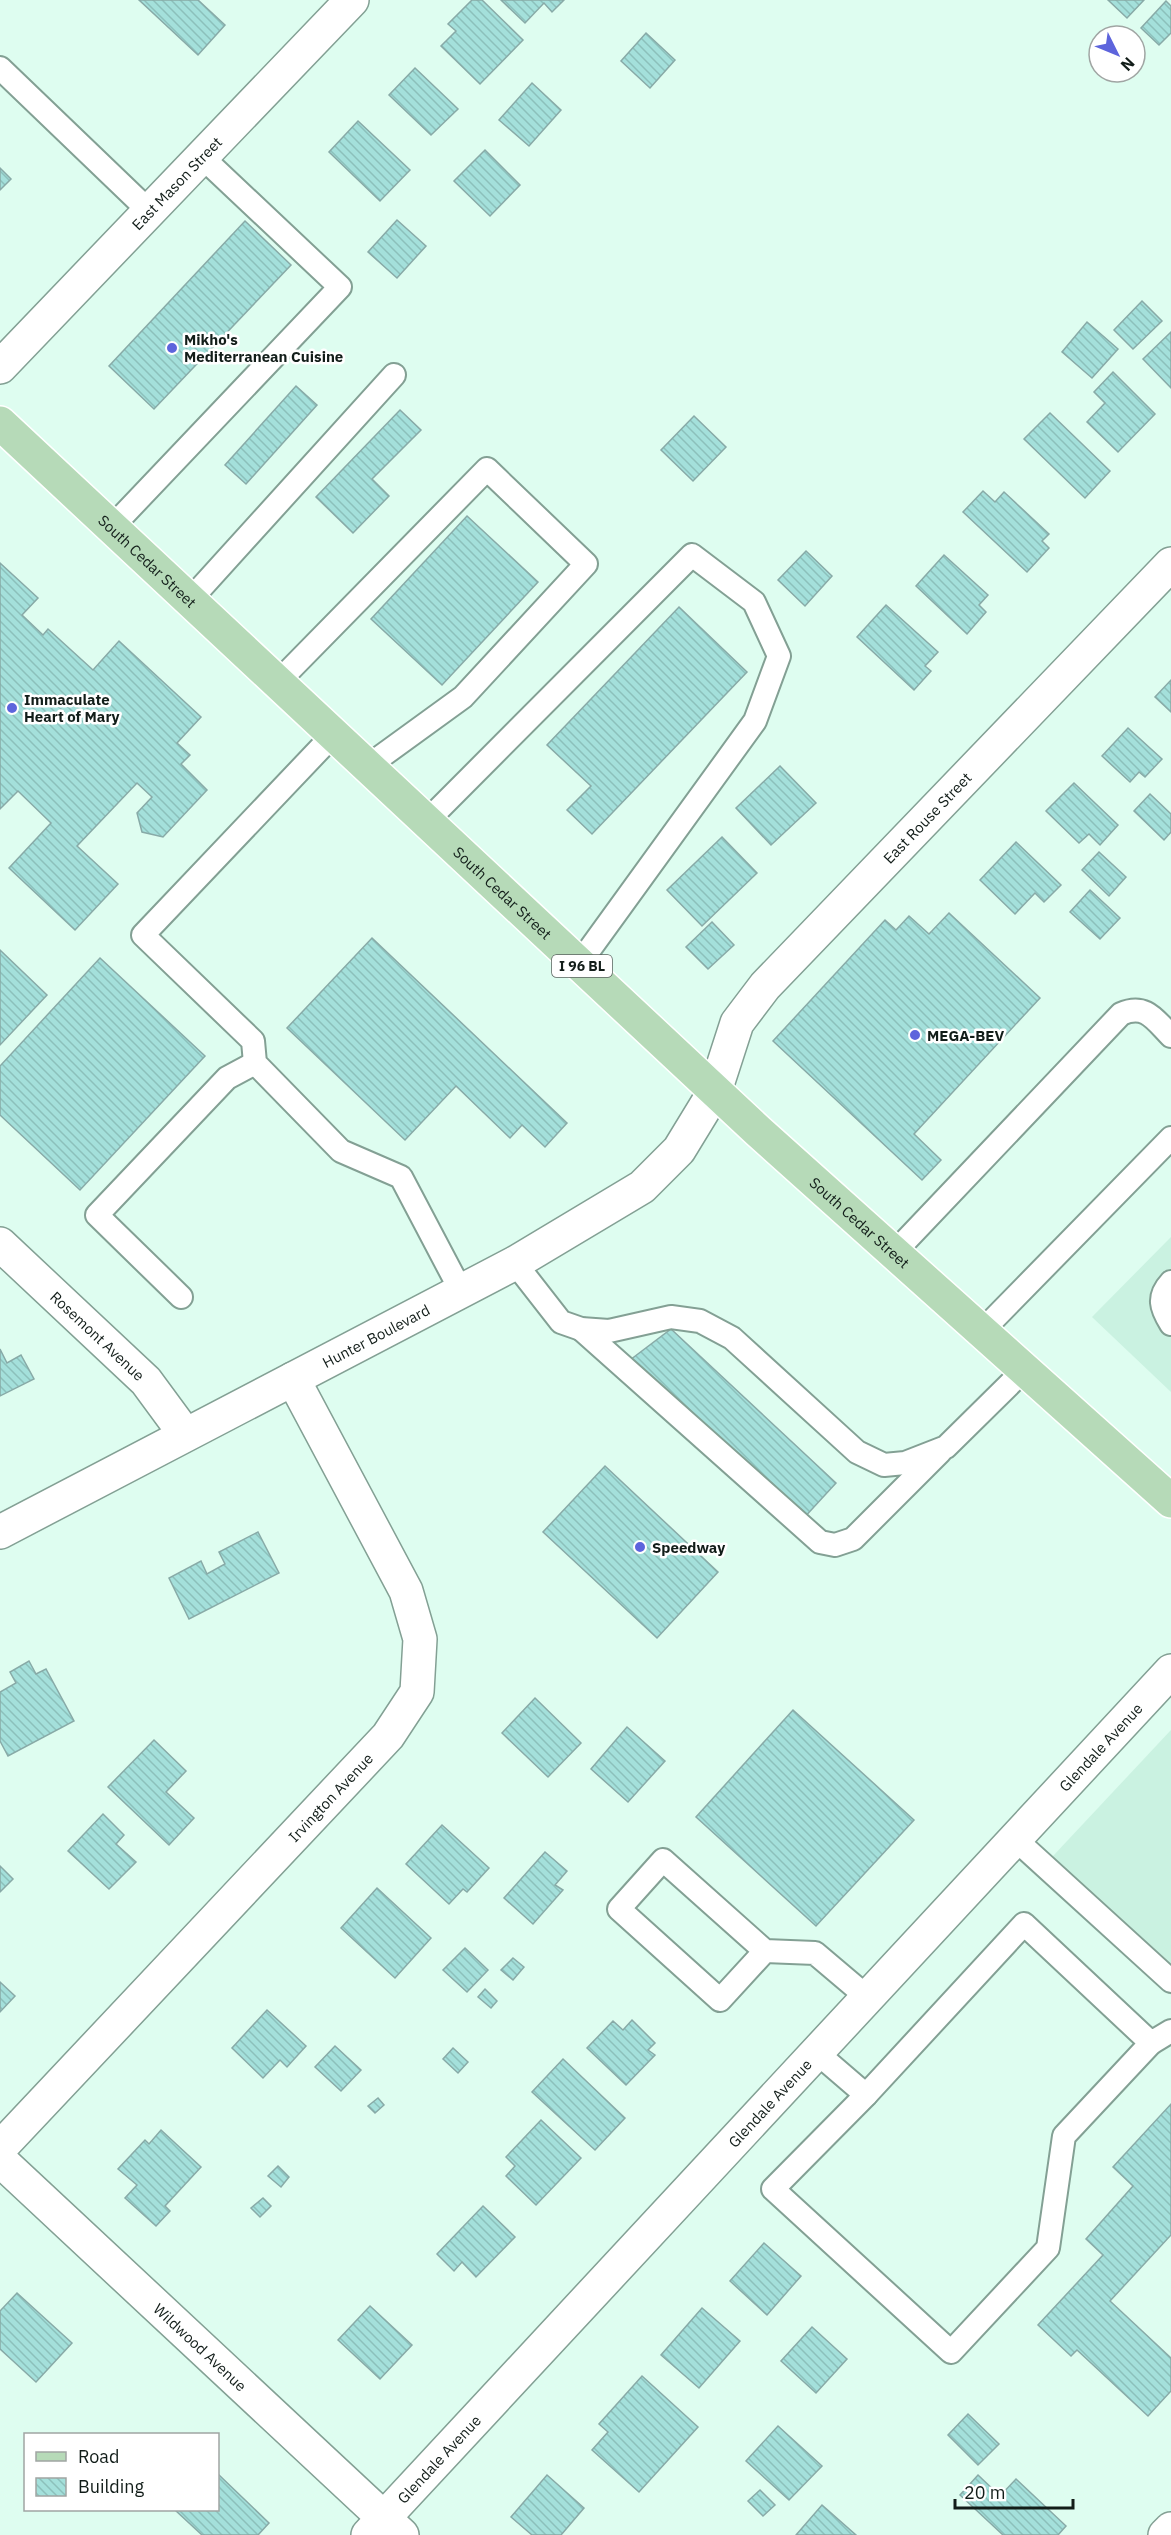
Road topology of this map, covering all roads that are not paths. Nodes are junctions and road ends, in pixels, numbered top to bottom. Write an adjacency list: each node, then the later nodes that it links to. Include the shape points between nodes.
1 (352, 0): 3 (street, East Mason Street)
2 (0, 69): 4 (lane)
3 (201, 156): 4 (street, East Mason Street); 8 (lane, via 340,287)
4 (149, 211): 5 (street, East Mason Street)
5 (0, 367)
6 (394, 375): 10 (lane)
7 (0, 423): 8 (main road, South Cedar Street / I 96 BL)
8 (112, 527): 10 (main road, South Cedar Street / I 96 BL)
9 (1171, 564): 18 (street, East Rouse Street, via 765,986 736,1023)
10 (190, 600): 11 (main road, South Cedar Street / I 96 BL)
11 (278, 682): 12 (main road, South Cedar Street / I 96 BL); 13 (lane, via 487,469 586,564 463,697)
12 (334, 735): 13 (main road, South Cedar Street / I 96 BL); 17 (lane, via 143,934 253,1041)
13 (368, 766): 14 (main road, South Cedar Street / I 96 BL)
14 (427, 821): 15 (main road, South Cedar Street / I 96 BL); 15 (lane, via 692,555 754,602 779,656 755,721)
15 (579, 964): 18 (main road, South Cedar Street / I 96 BL)
16 (1171, 1036): 21 (lane, via 1138,1009 1121,1014)
17 (255, 1063): 24 (lane, via 341,1151 401,1177); 25 (lane, via 227,1078 97,1215)
18 (715, 1091): 21 (main road, South Cedar Street / I 96 BL); 22 (street, Hunter Boulevard, via 679,1150 642,1187)
19 (1171, 1138): 28 (lane)
20 (0, 1244): 31 (street, Rosemont Avenue, via 146,1381)
21 (893, 1254): 28 (main road, South Cedar Street / I 96 BL)
22 (515, 1263): 24 (street, Hunter Boulevard); 27 (lane, via 561,1322)
23 (1171, 1282): 26 (lane, via 1162,1296 1162,1310)
24 (461, 1291): 30 (street, Hunter Boulevard)
25 (181, 1297)
26 (1171, 1324)
27 (581, 1329): 32 (lane, via 609,1331 671,1317 700,1321 732,1338 857,1452 884,1465 905,1463); 32 (lane, via 820,1542 835,1545 853,1539)
28 (981, 1332): 29 (main road, South Cedar Street / I 96 BL)
29 (1024, 1370): 32 (lane); 33 (main road, South Cedar Street / I 96 BL)
30 (293, 1379): 31 (street, Hunter Boulevard); 44 (street, Irvington Avenue, via 406,1590 420,1639 417,1692 388,1736)
31 (185, 1434): 34 (street, Hunter Boulevard)
32 (946, 1447)
33 (1171, 1501)
34 (0, 1532)
35 (1171, 1671): 36 (street, Glendale Avenue)
36 (1014, 1838): 38 (lane); 39 (street, Glendale Avenue)
37 (765, 1951): 37 (lane, via 663,1860 619,1909 720,2000); 39 (lane, via 815,1953)
38 (1171, 1981)
39 (867, 1997): 42 (street, Glendale Avenue)
40 (1171, 2031): 41 (lane)
41 (1151, 2043): 43 (lane, via 1024,1924); 43 (lane, via 1064,2136 1048,2248 951,2352 773,2189)
42 (816, 2052): 43 (lane); 46 (street, Glendale Avenue)
43 (866, 2095)
44 (0, 2148)
45 (0, 2160): 46 (street, Wildwood Avenue)
46 (384, 2529)
47 (1171, 2529): 48 (street)
48 (1165, 2535)

